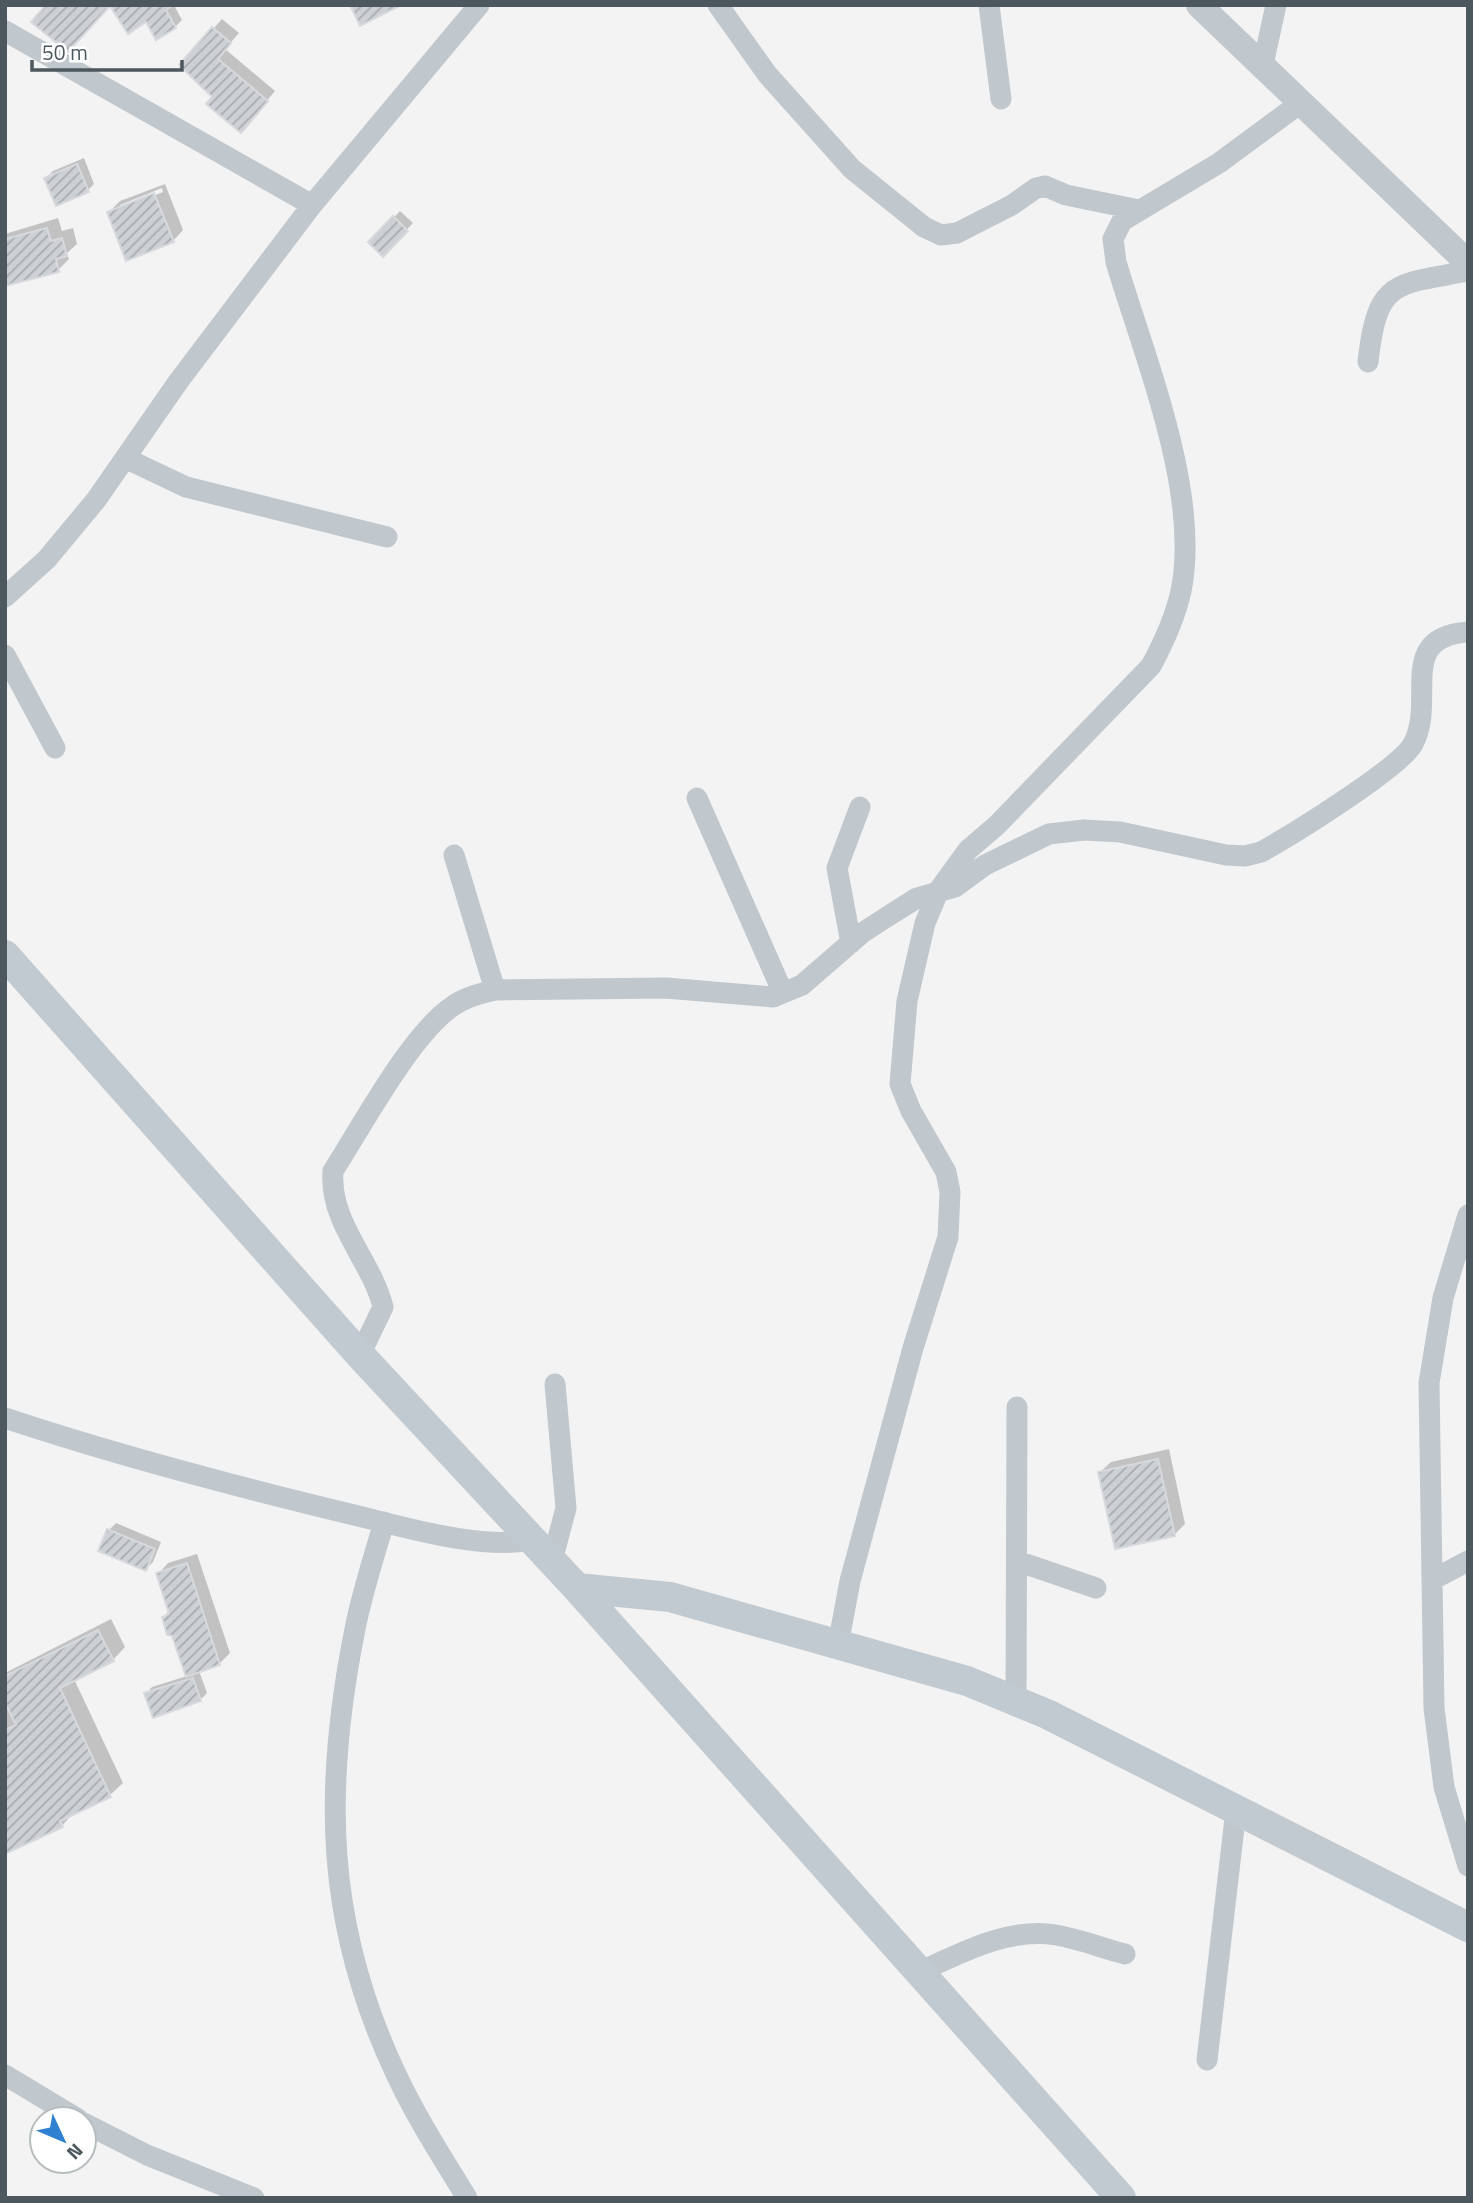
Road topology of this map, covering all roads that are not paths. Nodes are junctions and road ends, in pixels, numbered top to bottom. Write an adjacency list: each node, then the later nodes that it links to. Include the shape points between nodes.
1 (479, 5): 10 (street)
2 (718, 5): 11 (street, via 768,74 852,169 924,227 941,235 957,233 1045,187)
3 (989, 5): 8 (street)
4 (1199, 5): 7 (street)
5 (1276, 5): 7 (street)
6 (5, 31): 10 (street)
7 (1262, 69): 9 (street)
8 (1001, 99)
9 (1299, 104): 11 (street, via 1219,163); 12 (street)
10 (312, 205): 15 (street)
11 (1139, 210): 24 (street, via 1122,221 1113,239 1119,273 1168,429 1185,535 1181,590 1167,636 1151,666 968,850)
12 (1468, 263)
13 (1468, 271): 14 (street, via 1412,282 1387,296 1372,327)
14 (1368, 362)
15 (125, 458): 16 (street, via 186,487); 17 (street, via 47,559)
16 (387, 537)
17 (5, 597)
18 (1468, 632): 24 (street, via 1437,639 1427,649 1422,666 1420,730 1401,759 1261,852 1226,855 1153,838 1084,830 1049,834 1012,849 956,887)
19 (5, 655): 20 (street)
20 (55, 748)
21 (696, 798): 28 (street)
22 (860, 807): 25 (street, via 837,868)
23 (454, 855): 27 (street)
24 (939, 890): 25 (street, via 892,913); 41 (street, via 925,923 907,1001 900,1084 946,1172 948,1237 850,1581)
25 (851, 943): 28 (street, via 802,985)
26 (5, 955): 30 (main road)
27 (495, 990): 28 (street, via 666,989 773,997); 30 (street, via 471,995 450,1008 424,1034 333,1171 331,1191 340,1219 383,1307)
28 (783, 993)
29 (1468, 1215): 38 (street, via 1443,1298 1429,1383)
30 (360, 1355): 35 (main road)
31 (555, 1384): 35 (street, via 566,1508)
32 (1017, 1407): 37 (street)
33 (5, 1418): 34 (street, via 148,1463)
34 (384, 1522): 35 (street); 52 (street, via 349,1667 333,1799 334,1850 346,1928 363,1989 395,2073)
35 (543, 1551): 39 (main road)
36 (1468, 1561): 38 (street)
37 (1017, 1562): 40 (street); 42 (street)
38 (1432, 1580): 44 (street, via 1434,1708 1444,1787)
39 (577, 1588): 41 (main road, via 670,1598); 47 (main road)
40 (1096, 1588)
41 (838, 1644): 42 (main road, via 967,1681)
42 (1016, 1701): 43 (main road)
43 (1236, 1810): 45 (main road); 48 (street)
44 (1468, 1866)
45 (1468, 1927)
46 (1125, 1954): 47 (street, via 1054,1935 1027,1934 976,1945)
47 (919, 1972): 54 (main road)
48 (1207, 2060)
49 (5, 2075): 50 (street)
50 (55, 2105)
51 (98, 2130): 53 (street)
52 (460, 2192)
53 (254, 2198)
54 (1121, 2198)

